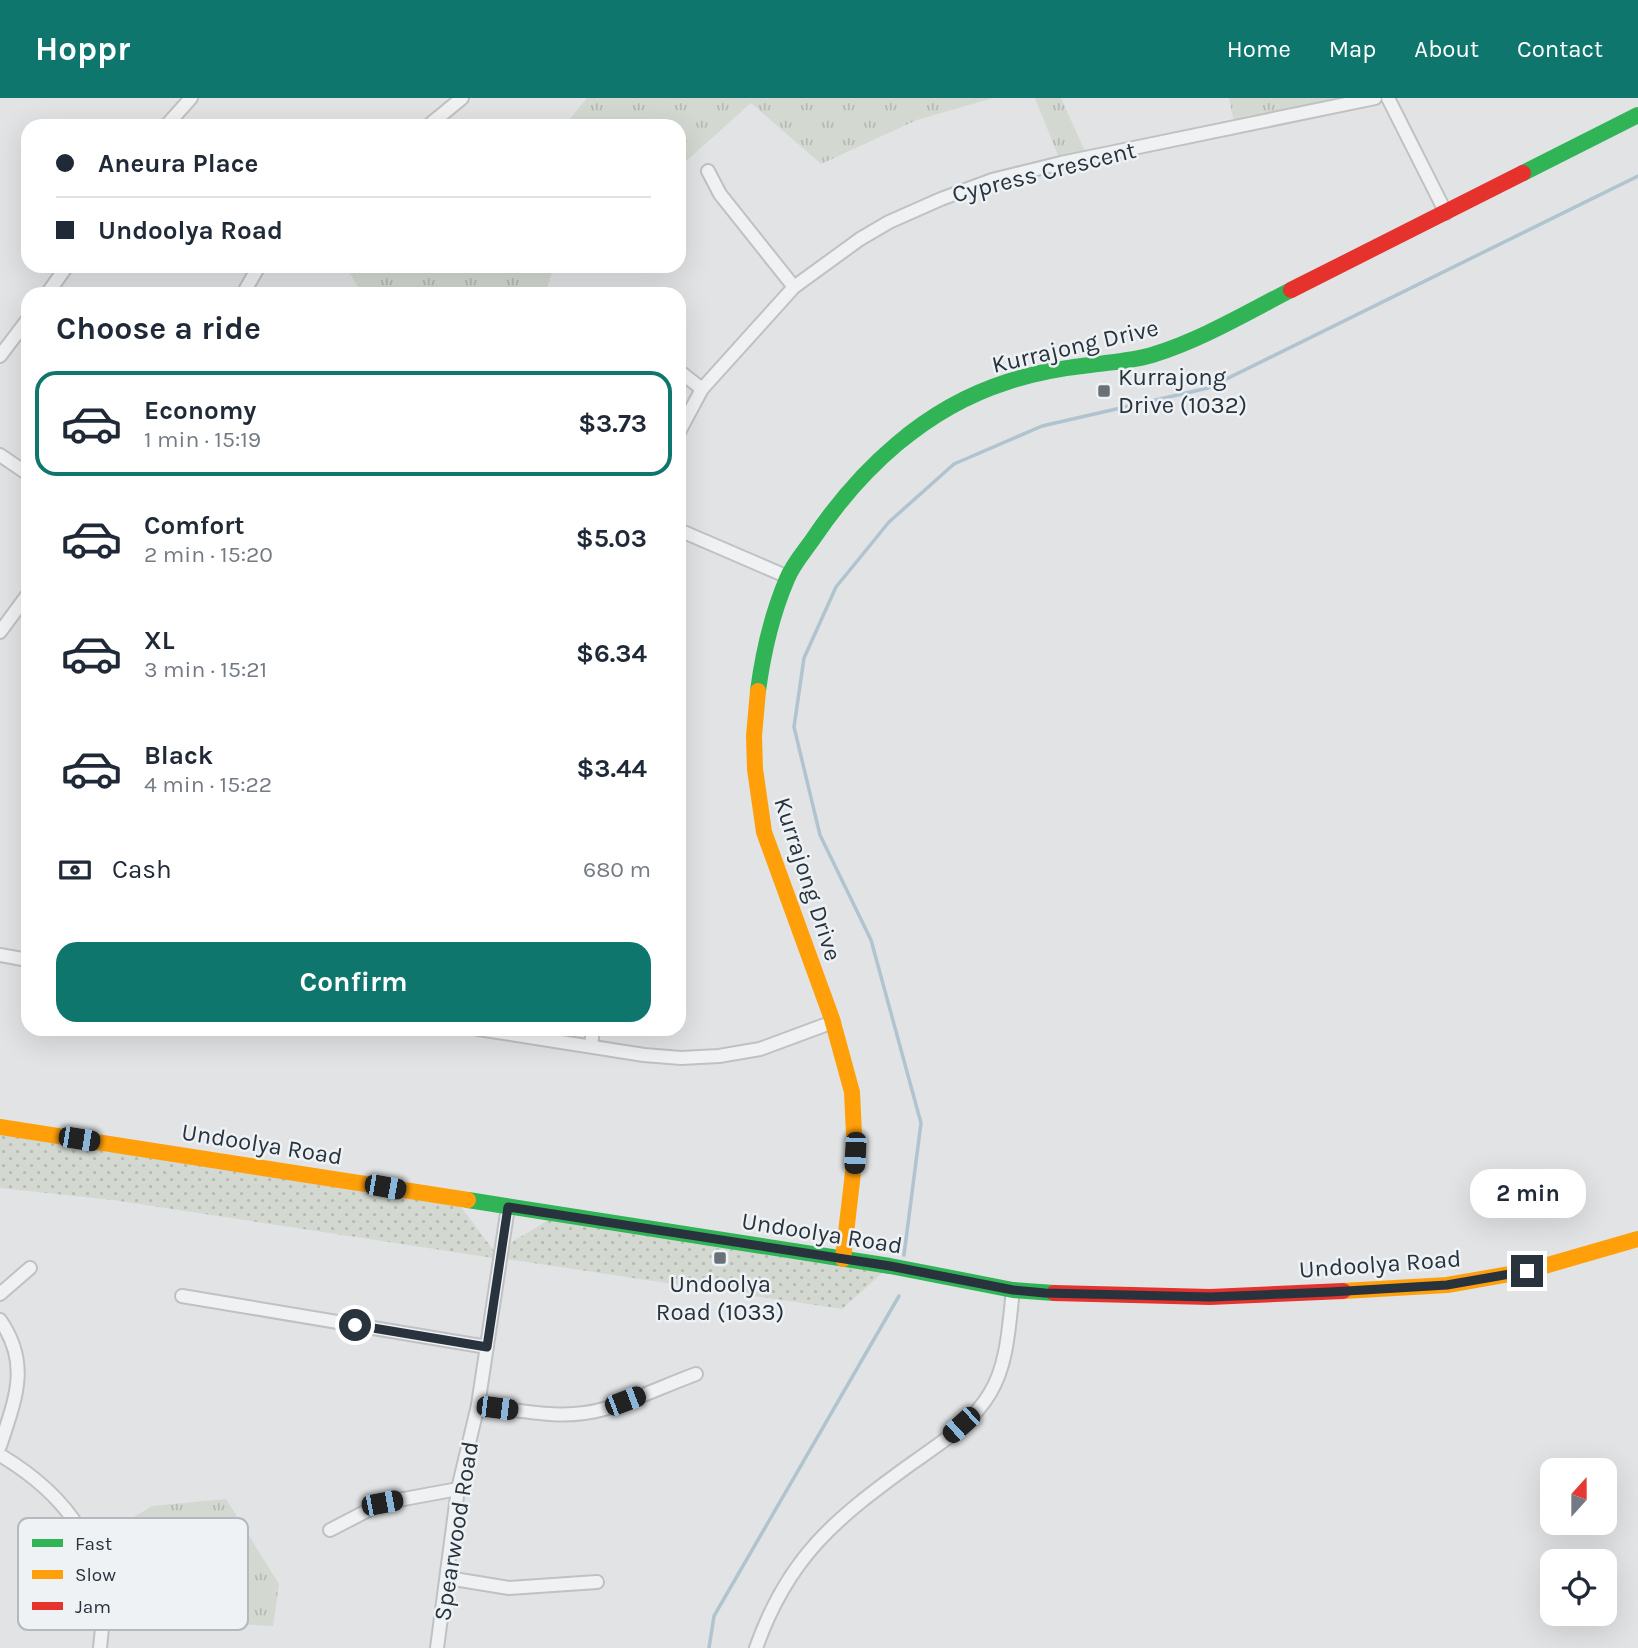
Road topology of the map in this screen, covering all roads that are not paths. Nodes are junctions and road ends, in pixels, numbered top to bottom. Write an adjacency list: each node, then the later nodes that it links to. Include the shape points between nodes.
1 (191, 98): 6 (street)
2 (463, 98): 7 (street)
3 (1376, 98): 10 (street, Cypress Crescent, via 992,180 889,222)
4 (1388, 98): 9 (street)
5 (1638, 115): 9 (street, Kurrajong Drive)
6 (172, 119)
7 (437, 119)
8 (708, 171): 10 (street, via 720,194)
9 (1446, 213): 19 (street, Kurrajong Drive, via 1191,341 1140,358 1076,366 986,389 946,410 907,435 843,496)
10 (794, 287): 14 (street, Cypress Crescent)
11 (21, 329): 12 (street)
12 (0, 356)
13 (686, 376): 14 (street)
14 (702, 389): 15 (street, Cypress Crescent)
15 (686, 419)
16 (0, 455): 17 (street)
17 (21, 469)
18 (686, 533): 19 (street)
19 (788, 577): 24 (street, Kurrajong Drive, via 762,662 755,720 756,794 765,835)
20 (21, 604): 21 (street)
21 (0, 632)
22 (0, 955): 23 (street)
23 (21, 959)
24 (833, 1022): 27 (street, via 760,1049 719,1056 644,1055); 31 (street, Kurrajong Drive, via 856,1122)
25 (527, 1036): 27 (street)
26 (592, 1036): 27 (street)
27 (591, 1045)
28 (0, 1127): 29 (street, Undoolya Road)
29 (508, 1207): 31 (street, Undoolya Road); 37 (street, Spearwood Road)
30 (1638, 1239): 33 (street, Undoolya Road, via 1527,1271 1447,1285 1210,1297)
31 (843, 1259): 33 (street, Undoolya Road)
32 (30, 1268): 34 (street)
33 (1013, 1290): 50 (street, via 1004,1352 990,1394 948,1437 818,1539 779,1595)
34 (0, 1294)
35 (182, 1296): 37 (street)
36 (0, 1320): 40 (street, via 13,1341 18,1363 18,1386)
37 (487, 1347): 39 (street, Spearwood Road)
38 (696, 1374): 39 (street, via 602,1410 569,1414)
39 (478, 1405): 42 (street, Spearwood Road)
40 (0, 1446)
41 (0, 1455): 43 (street, via 44,1485)
42 (458, 1489): 44 (street, via 382,1503); 45 (street, Spearwood Road)
43 (72, 1518)
44 (330, 1530)
45 (447, 1578): 46 (street, via 509,1588); 49 (street, Spearwood Road)
46 (597, 1582)
47 (101, 1630): 48 (street)
48 (100, 1648)
49 (437, 1648)
50 (756, 1648)

